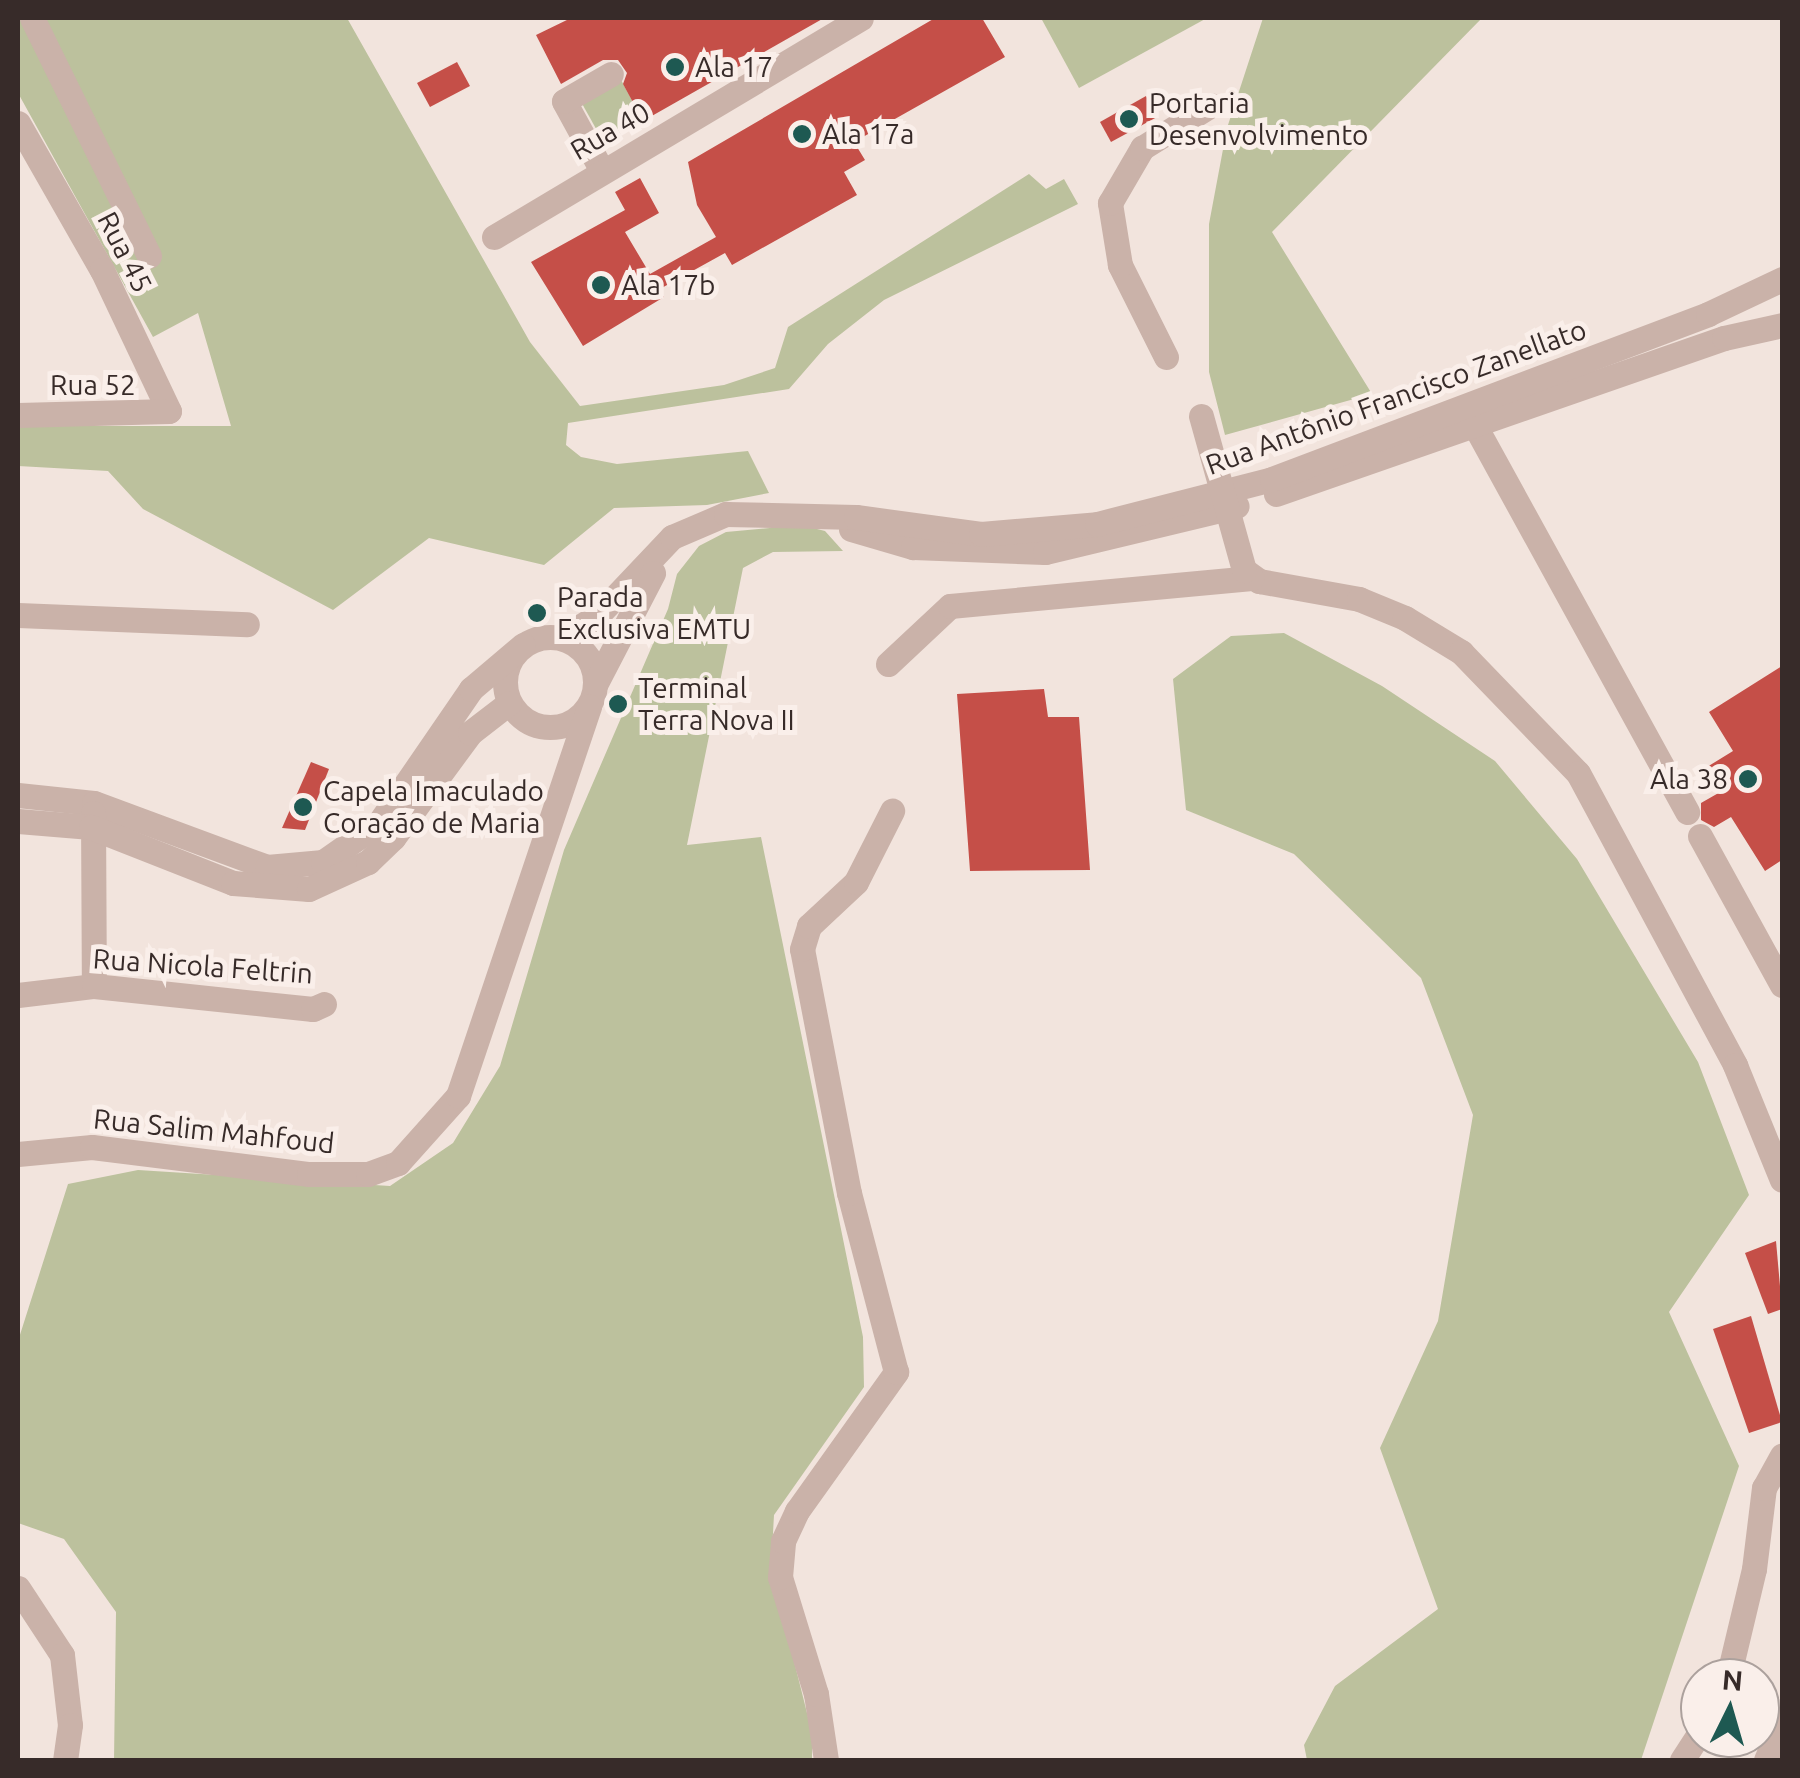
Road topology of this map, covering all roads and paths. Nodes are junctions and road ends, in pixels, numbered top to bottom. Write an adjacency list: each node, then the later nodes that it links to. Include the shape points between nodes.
1 (32, 18): 8 (street)
2 (861, 18): 6 (street, Rua 40)
3 (611, 74): 6 (street, via 564,101)
4 (1212, 105): 11 (street, via 1142,148 1110,204 1120,266)
5 (18, 123): 12 (street, Rua 45, via 102,270)
6 (601, 170): 7 (street, Rua 40)
7 (494, 237)
8 (149, 256)
9 (1782, 279): 15 (street, Rua Antônio Francisco Zanellato)
10 (1782, 325): 15 (street, Rua Antônio Francisco Zanellato)
11 (1166, 356)
12 (168, 413): 13 (street, Rua 52)
13 (18, 415)
14 (1200, 416): 17 (street, bridge)
15 (1470, 416): 16 (street, Rua Antônio Francisco Zanellato, via 1192,521 1083,546 987,553 853,531 840,519 747,510); 28 (street)
16 (672, 538): 20 (street, Rua Antônio Francisco Zanellato, via 597,616); 23 (street, via 619,628)
17 (1248, 574): 22 (street, via 950,606); 38 (street, via 1359,598 1405,618 1461,652 1515,701 1578,773 1649,895 1736,1065)
18 (18, 615): 19 (street)
19 (247, 624)
20 (562, 638): 21 (street); 23 (street, via 587,655)
21 (523, 645): 24 (street, via 506,672); 29 (street, via 471,689 379,823 323,862 267,866)
22 (888, 664)
23 (592, 695): 25 (street, via 570,723); 31 (street, Rua Salim Mahfoud)
24 (509, 703): 25 (street); 29 (street, via 470,733 368,862 309,888 233,883)
25 (545, 727): 31 (street, Rua Salim Mahfoud, via 556,766)
26 (18, 795): 29 (street)
27 (892, 811): 44 (street, via 856,882 809,926 802,949 849,1193 896,1372 797,1511 783,1541 780,1577 816,1694)
28 (1687, 812)
29 (92, 815): 30 (street); 34 (street)
30 (18, 822)
31 (541, 834): 37 (street, Rua Salim Mahfoud, via 458,1096 398,1163 368,1174 309,1174 92,1147)
32 (1700, 836): 33 (street)
33 (1782, 985)
34 (94, 986): 35 (street, Rua Nicola Feltrin); 36 (street, Rua Nicola Feltrin, via 314,1009)
35 (18, 995)
36 (324, 1004)
37 (18, 1154)
38 (1782, 1180)
39 (1782, 1456): 41 (street, via 1764,1488)
40 (18, 1588): 43 (street, via 62,1655 70,1725)
41 (1733, 1658)
42 (1782, 1721): 45 (street)
43 (65, 1760)
44 (826, 1760)
45 (1766, 1760)

